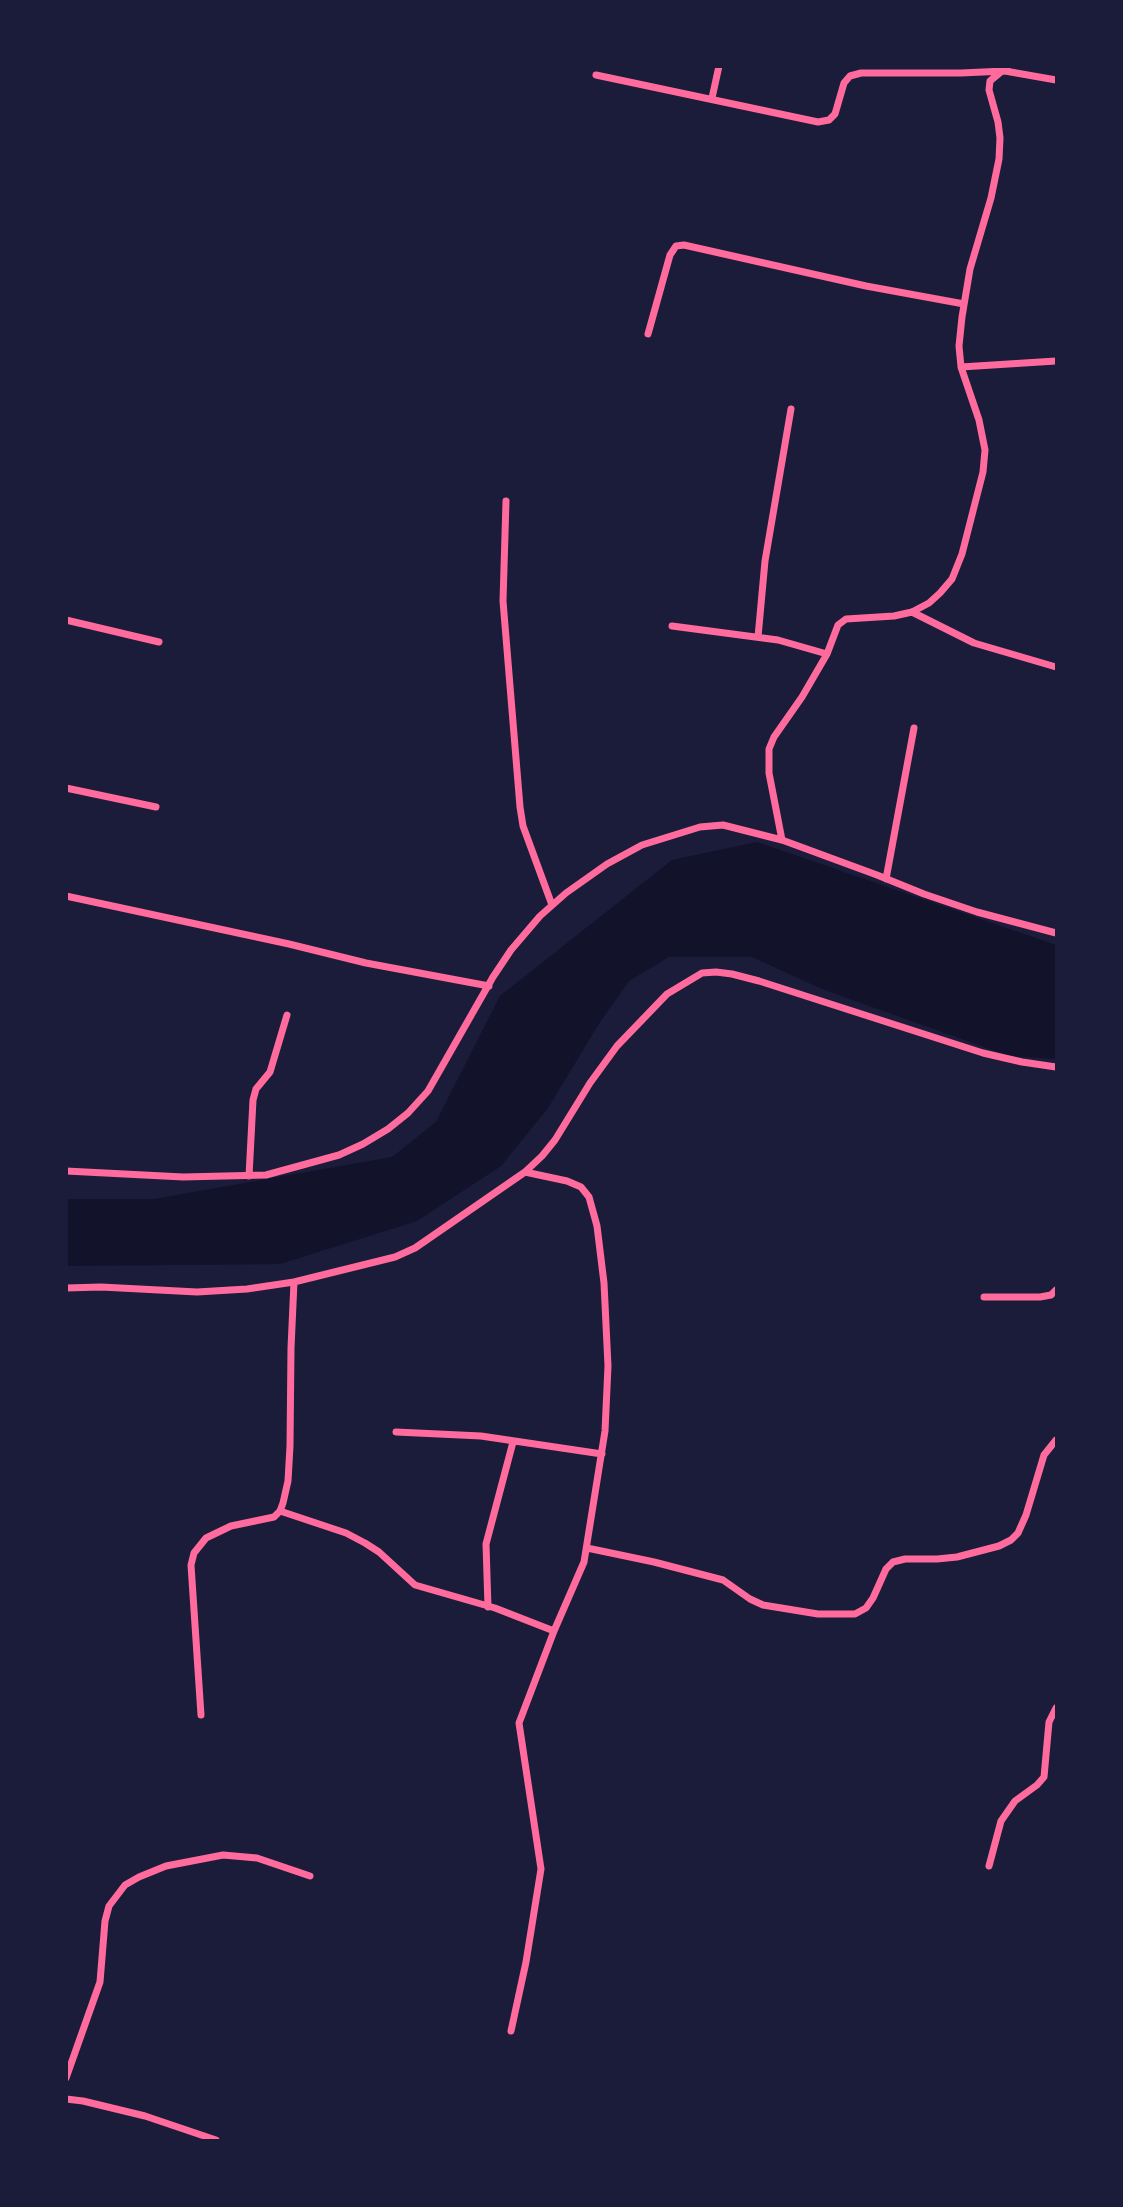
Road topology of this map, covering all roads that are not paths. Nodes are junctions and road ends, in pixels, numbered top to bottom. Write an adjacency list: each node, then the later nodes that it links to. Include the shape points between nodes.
1 (719, 66): 6 (street)
2 (1006, 69): 3 (street, via 961,74); 5 (street); 7 (street, via 990,81 999,159)
3 (912, 70): 6 (street, via 850,76 835,114 818,122)
4 (596, 75): 6 (street)
5 (1056, 80)
6 (712, 98)
7 (964, 304): 8 (street, via 684,245 676,246 670,255); 10 (street)
8 (648, 334)
9 (1056, 361): 10 (street)
10 (961, 367): 13 (street, via 984,439 983,472 952,579 929,603)
11 (791, 409): 16 (street, via 765,561)
12 (506, 501): 26 (street, via 503,601 520,807)
13 (912, 612): 18 (street, via 846,619 838,625); 19 (street, via 974,643)
14 (66, 620): 17 (street)
15 (672, 626): 16 (street)
16 (758, 637): 18 (street)
17 (159, 642)
18 (827, 654): 23 (street, via 769,749)
19 (1056, 667)
20 (914, 728): 24 (street)
21 (66, 788): 22 (street)
22 (156, 807)
23 (782, 840): 24 (street); 26 (street, via 723,825 677,832 607,864)
24 (886, 879): 27 (street, via 977,912)
25 (66, 896): 28 (street)
26 (552, 905): 28 (street, via 511,950)
27 (1056, 933)
28 (489, 986): 33 (street, via 428,1091 388,1129 339,1155)
29 (287, 1015): 33 (street, via 270,1072 253,1100)
30 (1056, 1067): 32 (street, via 983,1053 759,981 702,973 667,994 617,1046 555,1140)
31 (66, 1171): 33 (street)
32 (525, 1172): 34 (street, via 415,1248); 41 (street, via 581,1187 589,1197 597,1226 608,1366)
33 (249, 1176)
34 (294, 1282): 35 (street, via 197,1292); 42 (street, via 288,1481)
35 (66, 1288)
36 (1056, 1290): 37 (street, via 1040,1297)
37 (984, 1297)
38 (396, 1432): 40 (street)
39 (1056, 1440): 43 (street, via 1044,1455 1026,1515 1011,1540 957,1557 893,1562 866,1608 855,1614 818,1614 763,1605 723,1580)
40 (513, 1442): 41 (street); 44 (street, via 486,1544)
41 (602, 1454): 43 (street)
42 (280, 1511): 44 (street, via 365,1543 415,1585); 47 (street, via 274,1517 218,1531 205,1538 194,1553 191,1566)
43 (587, 1548): 45 (street)
44 (488, 1607): 45 (street)
45 (554, 1631): 50 (street, via 519,1723 541,1869)
46 (1056, 1709): 48 (street, via 1049,1722 1044,1777 1014,1801 1001,1821)
47 (201, 1714)
48 (989, 1866)
49 (310, 1876): 51 (street, via 257,1858 223,1855 166,1866 125,1885 109,1906 100,1982)
50 (512, 2031)
51 (66, 2078)
52 (66, 2099): 53 (street, via 145,2116)
53 (216, 2140)

